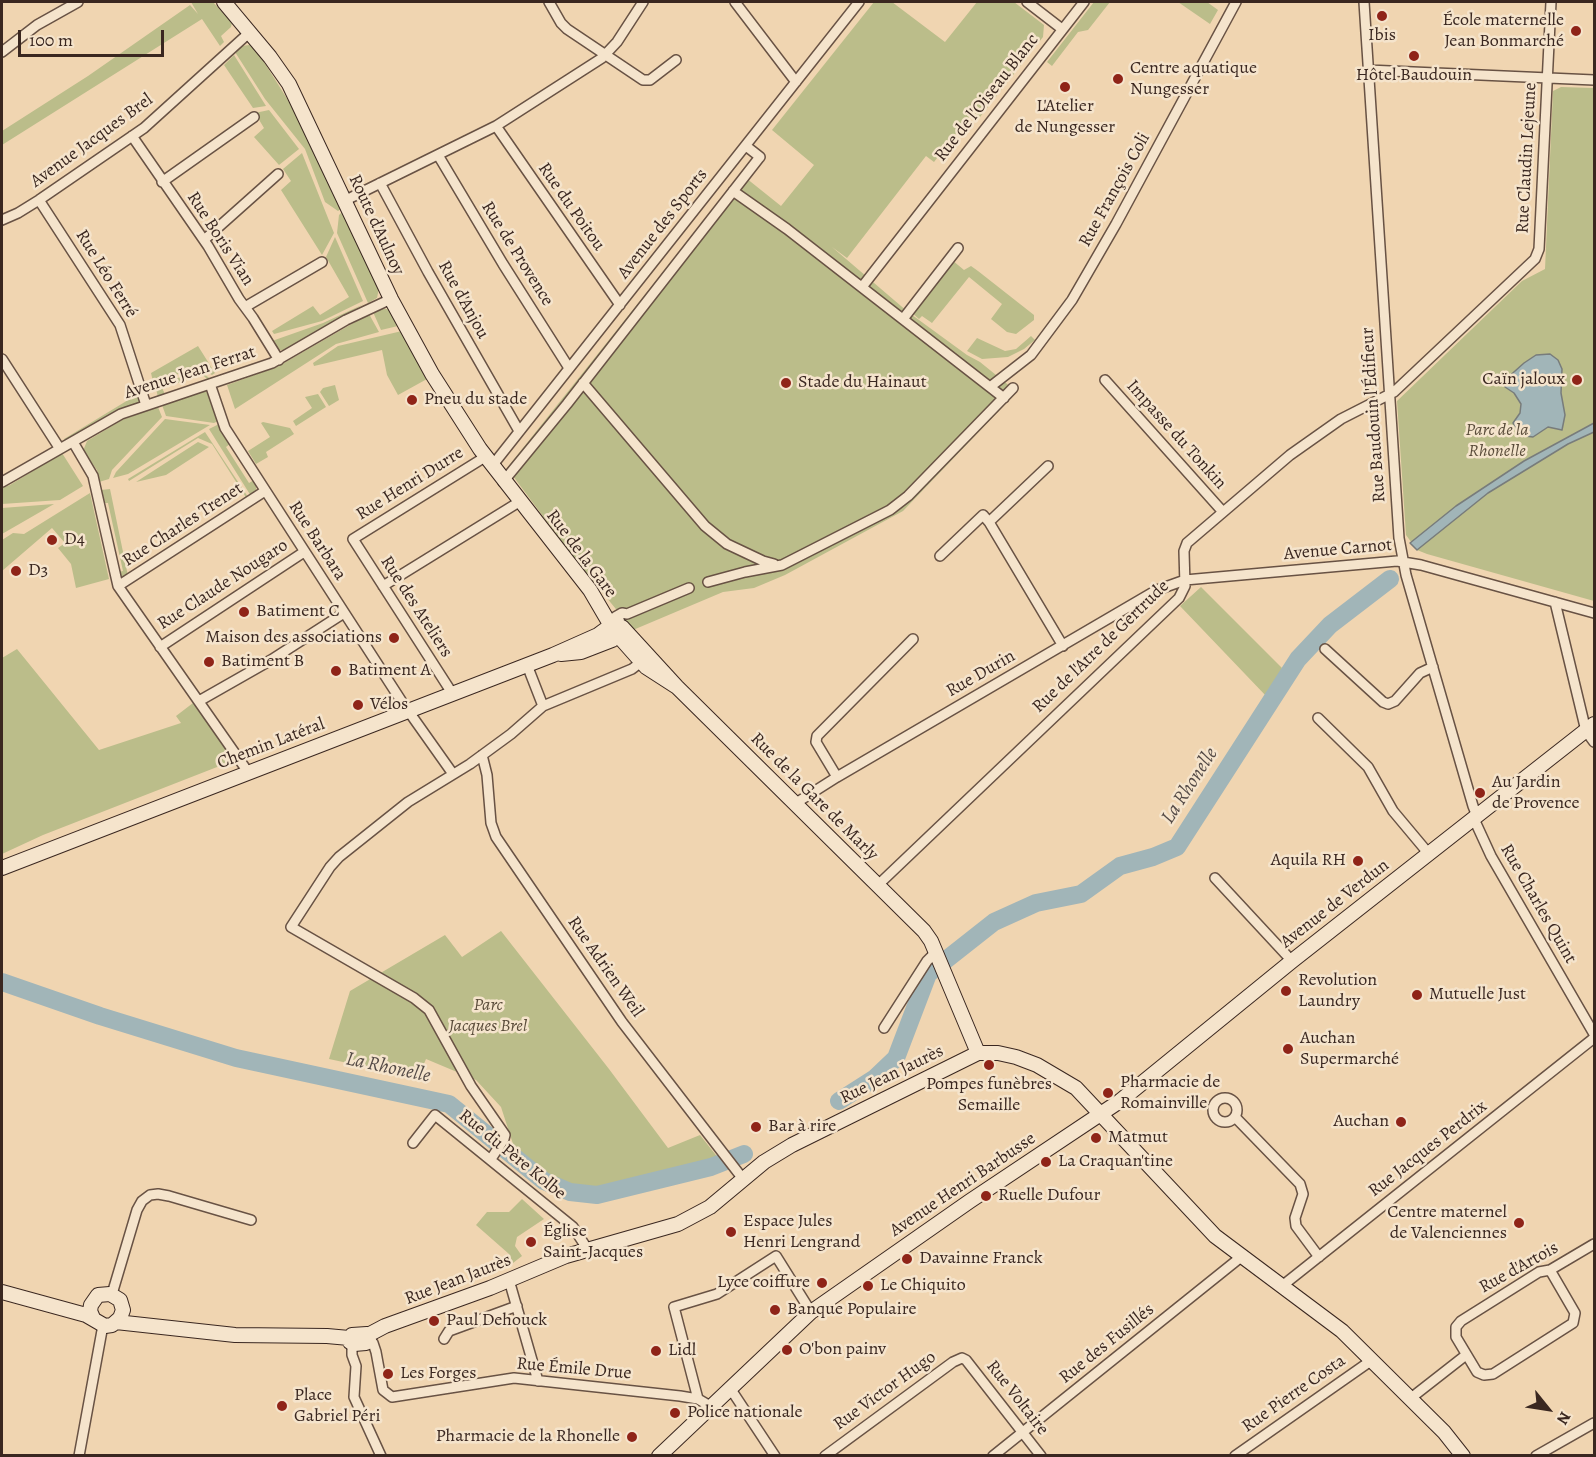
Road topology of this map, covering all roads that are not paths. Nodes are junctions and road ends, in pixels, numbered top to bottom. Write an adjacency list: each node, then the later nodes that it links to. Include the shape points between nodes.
1 (78, 2): 13 (street)
2 (224, 2): 16 (street, Route d'Aulnoy)
3 (549, 2): 18 (street, via 564,26)
4 (643, 2): 18 (street)
5 (735, 2): 23 (street)
6 (847, 2): 14 (street)
7 (860, 2): 14 (street, Avenue des Sports)
8 (1027, 2): 15 (street)
9 (1084, 2): 15 (street, Rue de l'Oiseau Blanc)
10 (1236, 2): 50 (street, Rue François Coli, via 1072,300 1031,355)
11 (1364, 2): 20 (street, Rue Baudouin l'Édifieur)
12 (1551, 2): 21 (street, Rue Claudin Lejeune)
13 (61, 5): 17 (street)
14 (852, 10): 23 (street, Avenue des Sports)
15 (1062, 29): 39 (street, Rue de l'Oiseau Blanc)
16 (250, 32): 26 (street, Avenue Jacques Brel); 34 (street, Route d'Aulnoy, via 289,84)
17 (2, 52)
18 (606, 55): 19 (street, via 645,81); 25 (street)
19 (676, 60)
20 (1368, 70): 21 (street); 52 (street, Rue Baudouin l'Édifieur)
21 (1547, 78): 22 (street); 52 (street, Rue Claudin Lejeune, via 1538,255)
22 (1594, 80)
23 (796, 82): 27 (street, Avenue des Sports)
24 (254, 117): 30 (street)
25 (496, 126): 28 (street); 41 (street, Rue du Poitou)
26 (132, 136): 30 (street, Rue Boris Vian); 33 (street, Avenue Jacques Brel)
27 (746, 146): 32 (street, via 760,157); 41 (street, Avenue des Sports)
28 (438, 155): 31 (street); 46 (street, Rue de Provence)
29 (278, 174): 36 (street)
30 (162, 182): 36 (street, Rue Boris Vian)
31 (380, 183): 34 (street); 55 (street, Rue d'Anjou)
32 (733, 191): 39 (street); 48 (street)
33 (39, 200): 35 (street, Avenue Jacques Brel); 54 (street, Rue Léo Ferré, via 120,325)
34 (344, 201): 40 (street, Route d'Aulnoy)
35 (2, 220)
36 (204, 240): 42 (street, Rue Boris Vian)
37 (958, 248): 43 (street)
38 (322, 262): 42 (street)
39 (862, 287): 43 (street)
40 (391, 299): 45 (street, Avenue Jean Ferrat, via 346,320); 58 (street, Route d'Aulnoy, via 432,374)
41 (620, 305): 46 (street, Avenue des Sports)
42 (244, 306): 45 (street, Rue Boris Vian)
43 (903, 319): 50 (street)
44 (2, 359): 57 (street)
45 (279, 360): 49 (street, Avenue Jean Ferrat)
46 (569, 368): 55 (street, Avenue des Sports)
47 (1105, 380): 64 (street, Impasse du Tonkin)
48 (583, 383): 61 (street); 70 (street, via 705,526 727,544 763,561)
49 (210, 384): 54 (street, Avenue Jean Ferrat); 62 (street, Rue Barbara, via 225,428)
50 (990, 387): 53 (street)
51 (1014, 388): 53 (street)
52 (1389, 396): 64 (street, Rue de l'Atre de Gertrude, via 1335,422); 69 (street, Rue Baudouin l'Édifieur)
53 (1004, 398): 70 (street, via 898,504)
54 (146, 405): 56 (street, Avenue Jean Ferrat, via 116,416)
55 (519, 431): 58 (street, Avenue des Sports)
56 (73, 442): 57 (street, Avenue Jean Ferrat); 73 (street, via 93,476)
57 (60, 449): 60 (street, Avenue Jean Ferrat)
58 (488, 461): 61 (street, Rue de la Gare); 66 (street, Rue Henri Durre)
59 (1048, 466): 65 (street)
60 (2, 482)
61 (503, 482): 63 (street, Rue de la Gare)
62 (265, 491): 67 (street, Rue Barbara); 73 (street, Rue Charles Trenet)
63 (519, 502): 74 (street); 79 (street, Rue de la Gare)
64 (1223, 512): 71 (street, Rue de l'Atre de Gertrude, via 1185,545)
65 (989, 522): 68 (street, via 983,515); 81 (street)
66 (353, 539): 74 (street, Rue des Ateliers)
67 (304, 552): 77 (street, Rue Barbara); 82 (street, Rue Claude Nougaro)
68 (940, 556)
69 (1403, 561): 71 (street, Avenue Carnot); 76 (street, Avenue Carnot); 86 (street, Rue Baudouin l'Édifieur)
70 (782, 565): 72 (street)
71 (1185, 580): 81 (street, Rue Durin, via 1166,585); 102 (street, Rue de l'Atre de Gertrude, via 1184,590 1176,601)
72 (708, 582)
73 (118, 586): 82 (street)
74 (383, 586): 87 (street, Rue des Ateliers)
75 (689, 588): 79 (street, via 622,613)
76 (1555, 602): 78 (street, Avenue Carnot); 92 (street)
77 (344, 613): 88 (street); 90 (street, Rue Barbara)
78 (1594, 613)
79 (617, 626): 84 (street); 85 (street, Chemin Latéral, via 576,653 553,655)
80 (913, 639): 96 (street, via 817,736 816,742)
81 (1063, 646): 96 (street, Rue Durin)
82 (160, 647): 88 (street)
83 (1325, 649): 86 (street, via 1388,704)
84 (645, 659): 89 (street, via 630,670); 97 (street, Rue de la Gare de Marly, via 651,672 677,687)
85 (527, 665): 87 (street, Chemin Latéral); 89 (street)
86 (1432, 667): 98 (street, Rue Baudouin l'Édifieur)
87 (452, 693): 90 (street, Chemin Latéral)
88 (199, 701): 94 (street)
89 (543, 706): 93 (street)
90 (408, 710): 94 (street, Chemin Latéral); 95 (street, Rue Barbara)
91 (1318, 718): 99 (street, via 1368,767 1393,811)
92 (1592, 732): 98 (street, Avenue de Verdun)
93 (482, 755): 95 (street); 112 (street, Rue Adrien Weil, via 496,837 622,1022)
94 (248, 772): 100 (street, Chemin Latéral)
95 (453, 774): 111 (street, via 414,798 344,852 291,927 426,1006 479,1099 505,1135)
96 (837, 777): 97 (street, Rue Durin)
97 (796, 803): 102 (street, Rue de la Gare de Marly)
98 (1475, 818): 99 (street, Avenue de Verdun); 106 (street, Rue Charles Quint, via 1491,856)
99 (1428, 854): 104 (street, Avenue de Verdun)
100 (2, 868)
101 (1215, 878): 104 (street)
102 (878, 885): 103 (street, Rue de la Gare de Marly, via 924,931)
103 (937, 955): 105 (street, via 927,961); 107 (street, Rue de la Gare de Marly)
104 (1292, 961): 108 (street, Avenue de Verdun)
105 (884, 1028)
106 (1594, 1036): 117 (street, Rue Jacques Perdrix)
107 (978, 1053): 108 (street, via 1008,1054 1045,1069 1076,1088); 112 (street, Rue Jean Jaurès, via 792,1145)
108 (1101, 1115): 116 (street, via 1203,1225); 127 (street, Avenue Henri Barbusse)
109 (1235, 1117): 117 (street, via 1300,1184 1303,1194 1295,1222)
110 (413, 1143): 111 (street, Rue du Père Kolbe, via 435,1115)
111 (493, 1155): 115 (street, Rue du Père Kolbe, via 573,1227)
112 (742, 1179): 115 (street, Rue Jean Jaurès, via 710,1207 681,1223)
113 (251, 1220): 122 (street, via 169,1196 146,1197 137,1210)
114 (1594, 1244): 118 (street, Rue d'Artois)
115 (588, 1250): 119 (street, Rue Jean Jaurès)
116 (1241, 1257): 120 (street); 142 (street, Rue des Fusillés)
117 (1319, 1257): 120 (street, Rue Jacques Perdrix)
118 (1550, 1270): 133 (street, Rue d'Artois, via 1539,1272 1461,1321 1456,1337); 133 (street, via 1575,1312 1572,1325 1490,1375 1477,1372)
119 (509, 1281): 126 (street); 130 (street, Rue Jean Jaurès, via 385,1326)
120 (1282, 1286): 135 (street)
121 (2, 1292): 124 (street, Rue Jean Jaurès)
122 (112, 1294): 123 (street, Rue Jean Jaurès, via 100,1295); 125 (street, Rue Jean Jaurès)
123 (93, 1301): 124 (street, Rue Jean Jaurès); 128 (street, via 90,1310)
124 (46, 1304): 128 (street, Rue Jean Jaurès)
125 (122, 1306): 128 (street, via 122,1315); 129 (street, Rue Jean Jaurès)
126 (517, 1306): 131 (street, via 449,1331); 136 (street)
127 (811, 1312): 137 (street, Avenue Henri Barbusse); 139 (street, via 776,1256 717,1294 674,1307)
128 (104, 1322): 129 (street, Rue Jean Jaurès); 143 (street)
129 (159, 1326): 132 (street, Rue Jean Jaurès, via 235,1335 327,1336)
130 (368, 1337): 132 (street, Rue Jean Jaurès, via 353,1335); 136 (street, Rue Émile Drue, via 376,1352 383,1390 392,1397 509,1379)
131 (444, 1339)
132 (351, 1341): 144 (street, via 356,1366 354,1397)
133 (1466, 1355): 138 (street)
134 (966, 1360): 142 (street, Rue Voltaire); 147 (street, Rue Victor Hugo, via 959,1358 953,1362)
135 (1372, 1360): 138 (street); 150 (street, Rue Pierre Costa)
136 (538, 1381): 139 (street, Rue Émile Drue)
137 (730, 1388): 140 (street, Avenue Henri Barbusse); 146 (street)
138 (1411, 1398): 151 (street)
139 (698, 1399): 140 (street, Rue Émile Drue)
140 (710, 1406): 145 (street, Avenue Henri Barbusse)
141 (1594, 1423): 152 (street)
142 (1023, 1432): 148 (street, Rue des Fusillés); 149 (street, Rue Voltaire)
143 (79, 1455)
144 (381, 1455)
145 (659, 1455)
146 (775, 1455)
147 (825, 1455)
148 (993, 1455)
149 (1041, 1455)
150 (1235, 1455)
151 (1463, 1455)
152 (1536, 1455)

